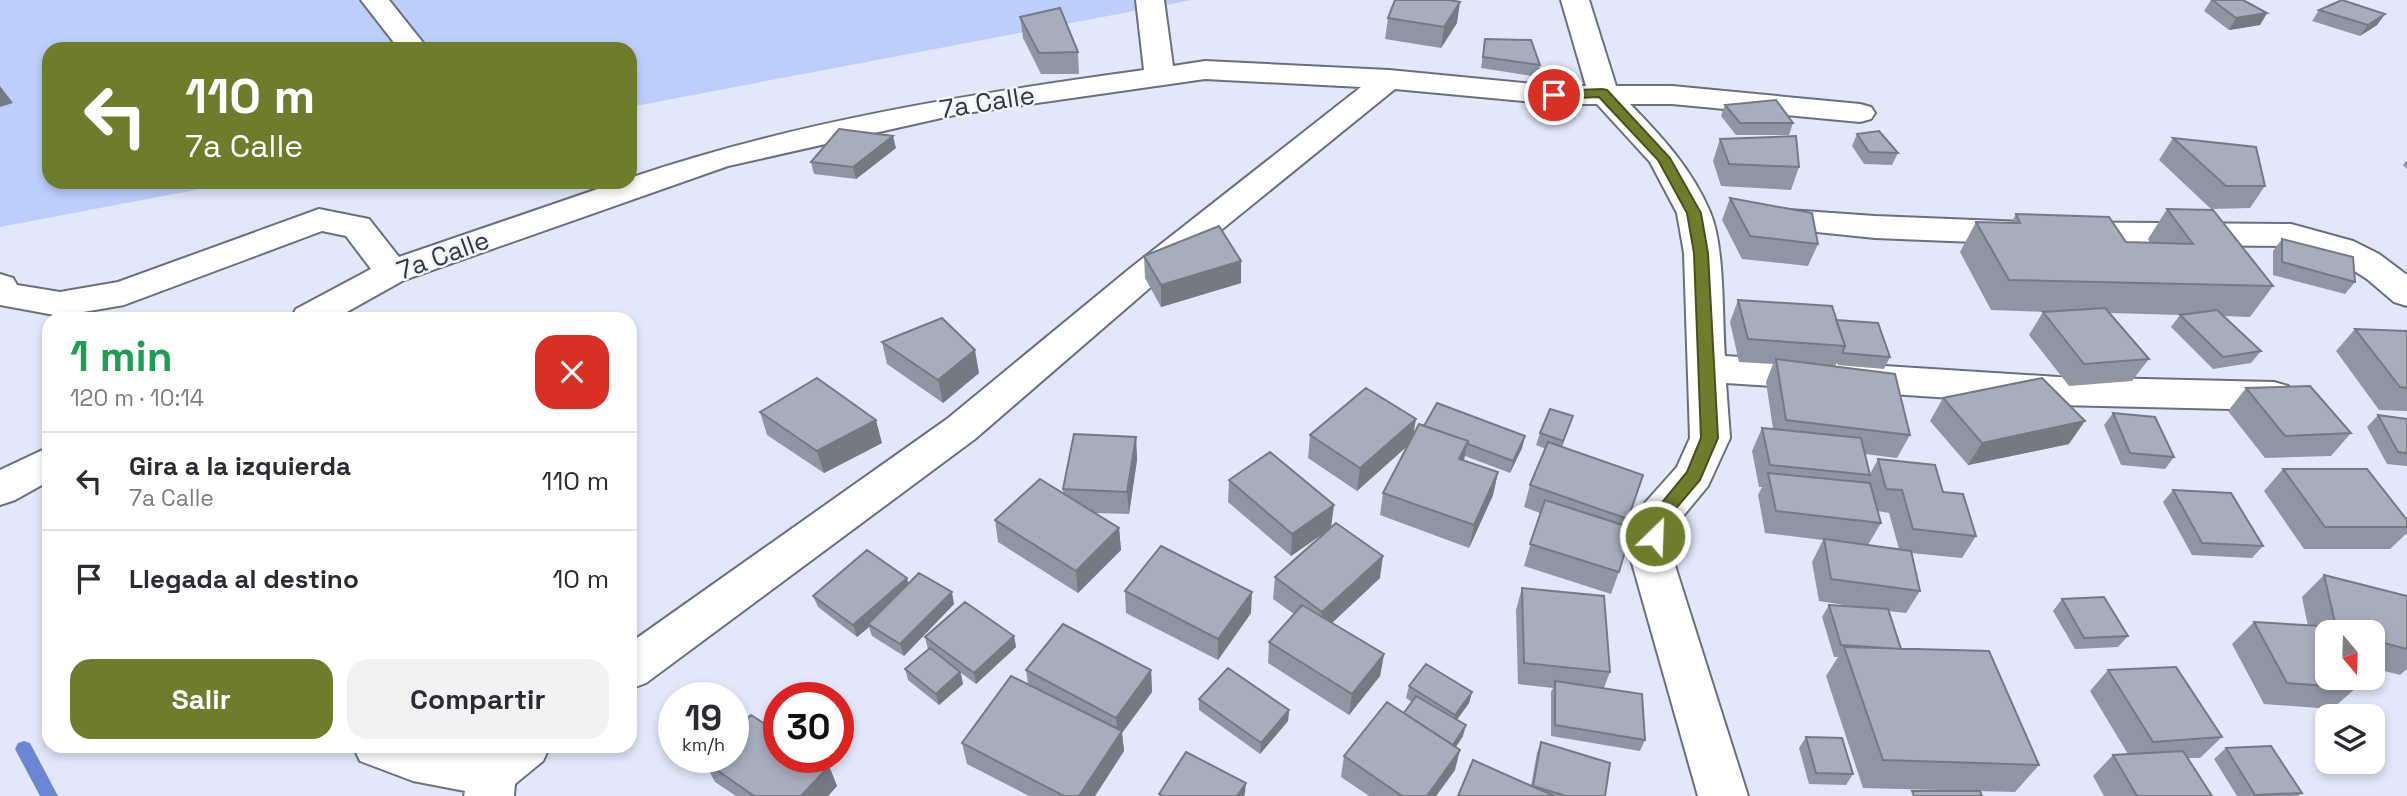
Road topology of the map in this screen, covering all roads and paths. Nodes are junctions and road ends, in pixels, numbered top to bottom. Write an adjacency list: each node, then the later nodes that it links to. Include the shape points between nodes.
1 (374, 0): 4 (street)
2 (1150, 0): 5 (street)
3 (1575, 0): 7 (street)
4 (408, 42)
5 (1160, 76): 6 (street, 7a Calle, via 1205,70); 9 (street, 7a Calle, via 958,105)
6 (1389, 79): 7 (street, 7a Calle, via 1554,95); 20 (street, via 1140,278 961,429)
7 (1602, 93): 8 (street, 7a Calle, via 1672,94); 11 (street)
8 (1860, 113)
9 (637, 179)
10 (592, 191): 12 (street, 7a Calle)
11 (1717, 214): 14 (street, via 2024,233 2291,235 2330,243 2356,255); 16 (street, via 1701,253)
12 (392, 272): 13 (street, via 356,227 319,220 124,293 60,304 5,295); 15 (street, 7a Calle)
13 (0, 286)
14 (2407, 294)
15 (320, 312)
16 (1706, 368): 17 (street, via 2058,391); 23 (street, via 1710,438 1694,475 1659,516 1651,556)
17 (2274, 396)
18 (42, 467): 19 (street)
19 (0, 489)
20 (637, 664)
21 (396, 753): 22 (street)
22 (502, 771)
23 (1723, 796)

